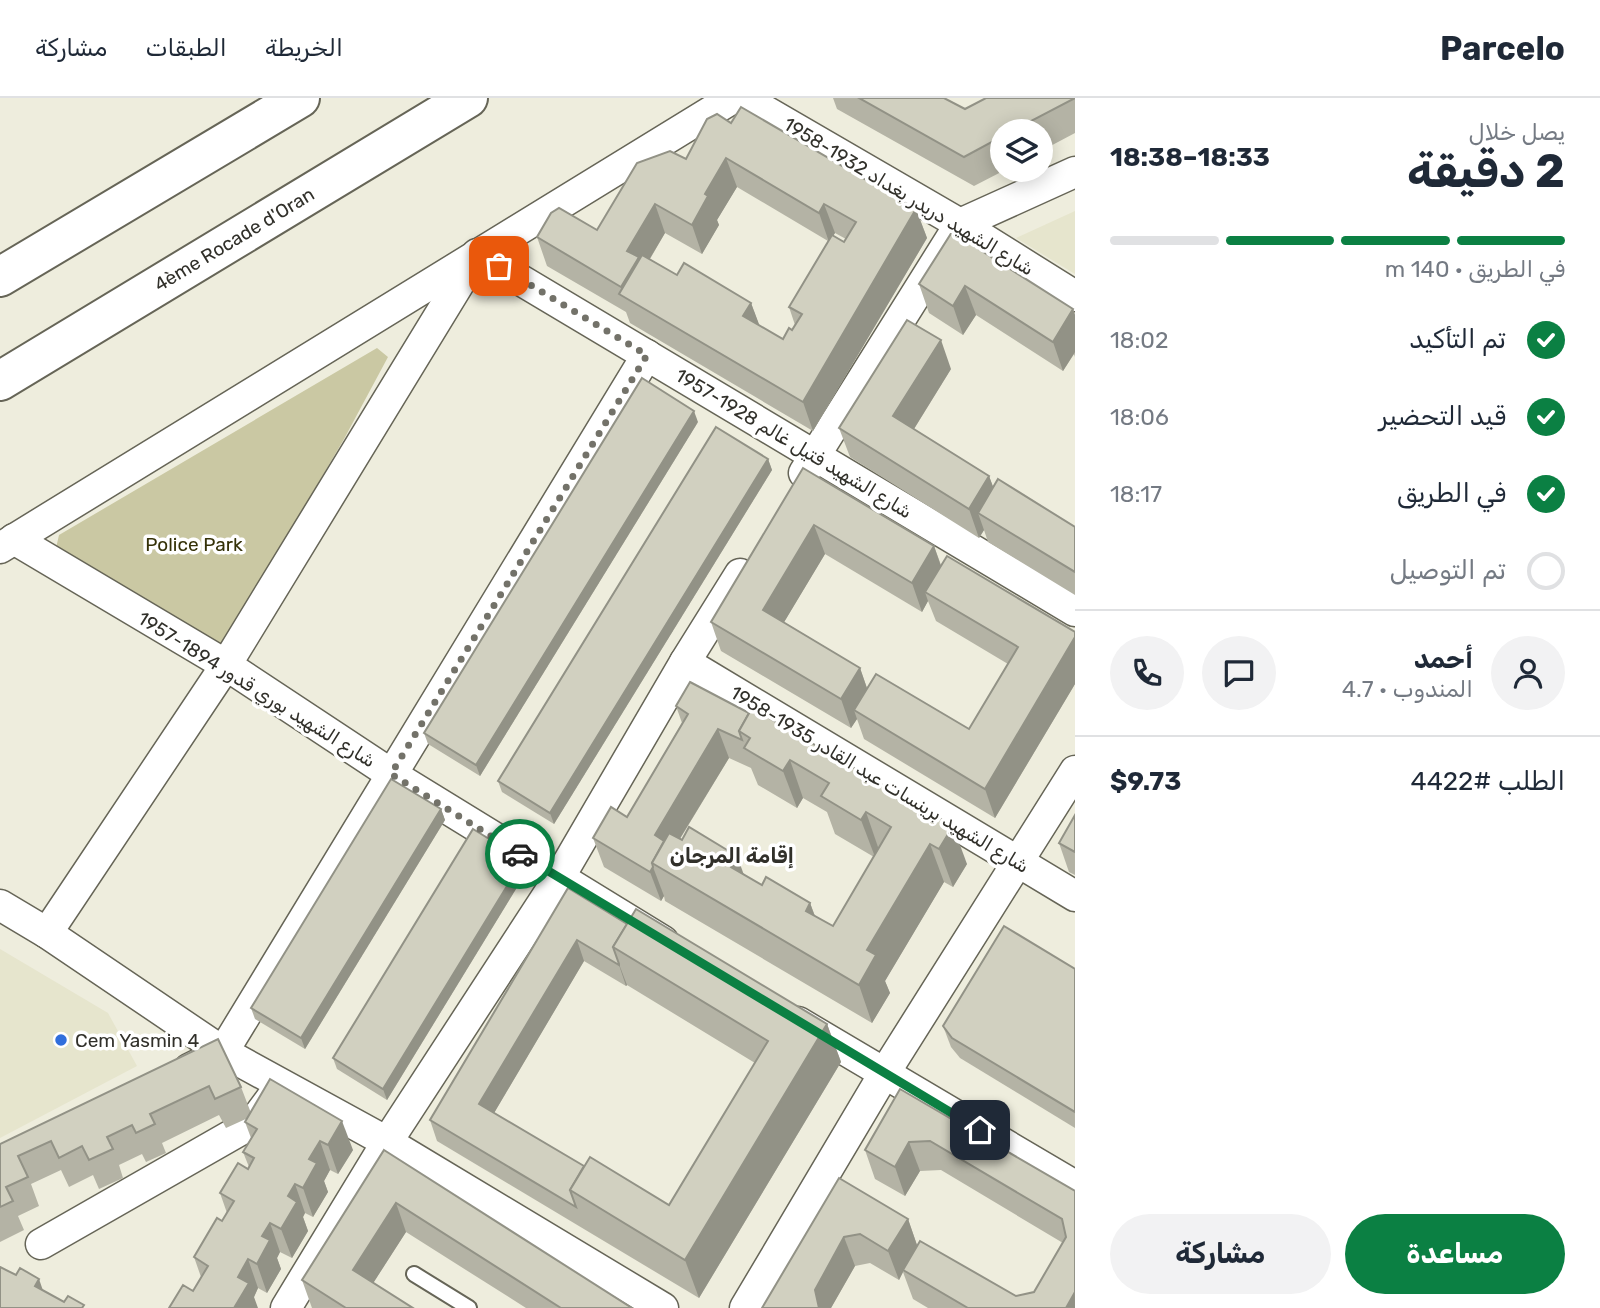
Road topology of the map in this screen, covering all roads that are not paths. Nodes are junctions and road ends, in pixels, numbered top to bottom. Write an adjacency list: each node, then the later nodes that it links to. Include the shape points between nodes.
1 (300, 98): 8 (highway)
2 (468, 98): 10 (highway, 4ème Rocade d'Oran)
3 (733, 98): 7 (street)
4 (743, 98): 6 (street, شارع الشهيد دريدر بغداد 1932-1958)
5 (1075, 172): 6 (street)
6 (960, 224): 9 (street, شارع الشهيد دريدر بغداد 1932-1958); 14 (street)
7 (477, 254): 11 (street, شارع الشهيد فتيل غالم 1928-1957); 16 (street); 20 (street)
8 (0, 276)
9 (1075, 296)
10 (51, 351): 12 (highway, 4ème Rocade d'Oran); 13 (highway)
11 (647, 355): 14 (street, شارع الشهيد فتيل غالم 1928-1957); 22 (street)
12 (0, 381)
13 (0, 388)
14 (814, 456): 15 (street); 18 (street, شارع الشهيد فتيل غالم 1928-1957)
15 (793, 490)
16 (7, 543): 20 (street, شارع الشهيد بوري قدور 1894-1957)
17 (757, 547): 19 (street)
18 (1075, 611)
19 (685, 662): 23 (street, شارع الشهيد برينسات عبد القادر 1935-1958); 24 (street)
20 (226, 665): 22 (street, شارع الشهيد بوري قدور 1894-1957); 27 (street)
21 (1075, 771): 23 (street)
22 (391, 774): 24 (street, شارع الشهيد بوري قدور 1894-1957); 30 (street)
23 (1018, 862): 25 (street, شارع الشهيد برينسات عبد القادر 1935-1958); 31 (street)
24 (559, 878): 28 (street, شارع الشهيد بوري قدور 1894-1957); 34 (street)
25 (1075, 897)
26 (0, 905): 27 (street)
27 (47, 933): 30 (street)
28 (687, 955)
29 (780, 1011): 31 (street)
30 (223, 1052): 32 (street); 33 (street)
31 (884, 1074): 35 (street); 41 (street)
32 (161, 1083)
33 (282, 1084): 34 (street); 36 (street, via 244,1128)
34 (387, 1142): 38 (street); 40 (street)
35 (1075, 1186)
36 (41, 1244)
37 (415, 1274): 39 (lane)
38 (286, 1308)
39 (469, 1308)
40 (663, 1308)
41 (745, 1308)

